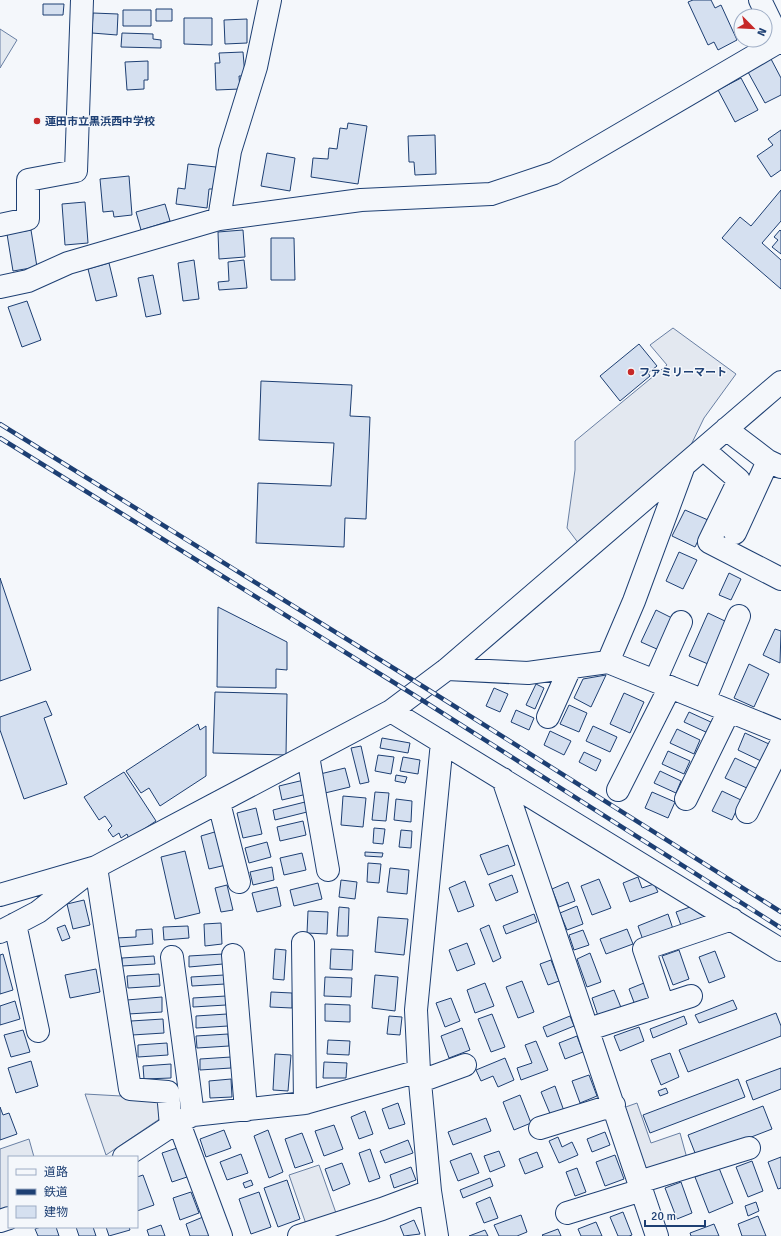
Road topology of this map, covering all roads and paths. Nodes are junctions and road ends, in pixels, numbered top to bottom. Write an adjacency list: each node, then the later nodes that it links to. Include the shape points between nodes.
1 (82, 0): 6 (street, via 76,171 28,180 28,219)
2 (270, 0): 5 (street, via 256,67 230,152)
3 (760, 0): 4 (street)
4 (781, 42): 5 (street, via 554,173 498,192 361,200)
5 (219, 219): 7 (street, via 68,263 28,281)
6 (0, 224)
7 (0, 287)
8 (781, 382): 9 (street)
9 (726, 429): 10 (street); 11 (street)
10 (703, 449): 12 (street); 14 (street, via 739,480 709,542)
11 (775, 464): 13 (street)
12 (684, 466): 17 (street, via 634,601); 19 (street)
13 (735, 533)
14 (781, 579)
15 (740, 616): 21 (street)
16 (681, 622): 20 (street)
17 (608, 662): 18 (street); 20 (street)
18 (570, 668): 19 (street, via 528,673); 24 (street)
19 (447, 669): 22 (street)
20 (662, 684): 21 (street); 30 (street)
21 (704, 701): 23 (street)
22 (391, 711): 26 (street); 28 (street)
23 (730, 711): 25 (street); 31 (street)
24 (548, 717)
25 (781, 732)
26 (442, 742): 29 (street); 49 (street, via 416,1010)
27 (781, 744): 33 (street)
28 (308, 756): 32 (street); 35 (street)
29 (503, 779): 38 (street); 46 (street)
30 (618, 790)
31 (686, 799)
32 (219, 803): 34 (street); 36 (street)
33 (748, 812)
34 (96, 867): 37 (street); 39 (street, via 38,912); 53 (street, via 130,1089 168,1092)
35 (328, 870)
36 (239, 882)
37 (0, 895)
38 (732, 919): 41 (street); 45 (street, via 644,949)
39 (8, 928): 47 (street)
40 (303, 943): 50 (street)
41 (781, 950)
42 (233, 955): 52 (street)
43 (172, 957): 53 (street)
44 (691, 996): 45 (street)
45 (663, 1005): 46 (street)
46 (589, 1029): 51 (street)
47 (38, 1031)
48 (465, 1065): 49 (street)
49 (420, 1076): 50 (street); 58 (street)
50 (305, 1103): 52 (street)
51 (614, 1105): 54 (street); 57 (street)
52 (246, 1110): 53 (street)
53 (181, 1121): 56 (street); 60 (street)
54 (540, 1128)
55 (748, 1148): 57 (street)
56 (126, 1156)
57 (640, 1186): 59 (street); 63 (street)
58 (430, 1191): 61 (street); 62 (street)
59 (567, 1213)
60 (221, 1236)
61 (299, 1236)
62 (437, 1236)
63 (657, 1236)

